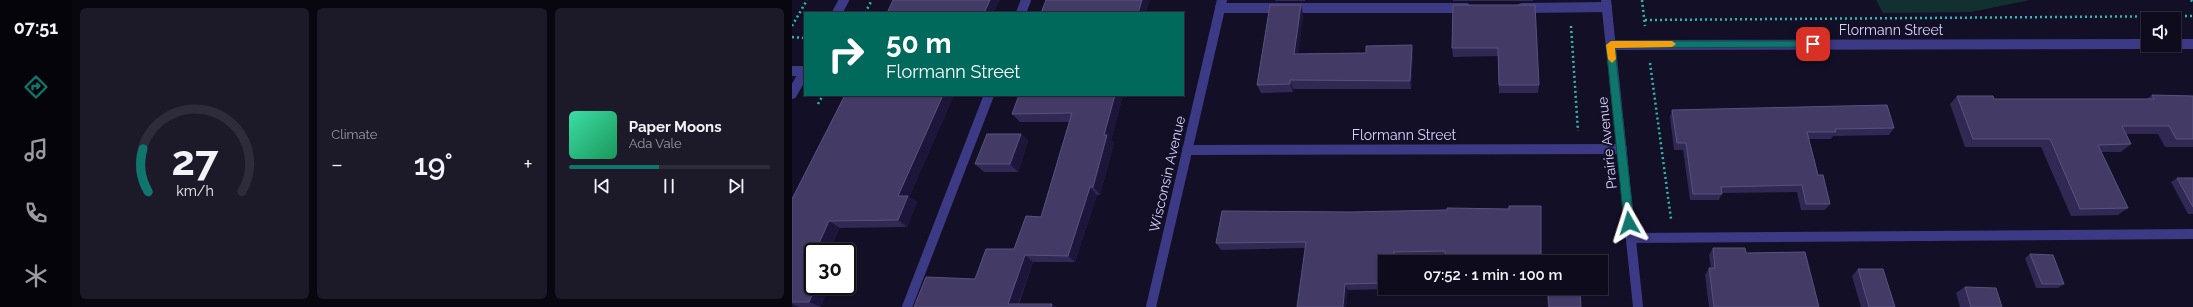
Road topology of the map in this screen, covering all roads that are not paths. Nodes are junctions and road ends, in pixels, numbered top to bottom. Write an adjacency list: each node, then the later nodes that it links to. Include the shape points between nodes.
1 (844, 0): 7 (street)
2 (1026, 0): 8 (street)
3 (1221, 4): 5 (street); 19 (street, Wisconsin Avenue)
4 (1606, 4): 6 (street, via 1570,8); 12 (street, Prairie Avenue)
5 (1474, 8)
6 (1514, 8)
7 (838, 12)
8 (1021, 12)
9 (2141, 44): 12 (street, Flormann Street)
10 (2181, 44): 11 (street)
11 (2193, 44)
12 (1611, 45): 18 (street, Prairie Avenue)
13 (792, 71): 14 (street)
14 (804, 71)
15 (804, 73): 16 (street)
16 (792, 94)
17 (990, 96): 22 (street)
18 (1622, 149): 19 (street, Flormann Street); 21 (street, Prairie Avenue)
19 (1187, 150): 23 (street, Wisconsin Avenue)
20 (2193, 234): 21 (street)
21 (1631, 238): 24 (street, Prairie Avenue)
22 (907, 307)
23 (1151, 307)
24 (1638, 307)

